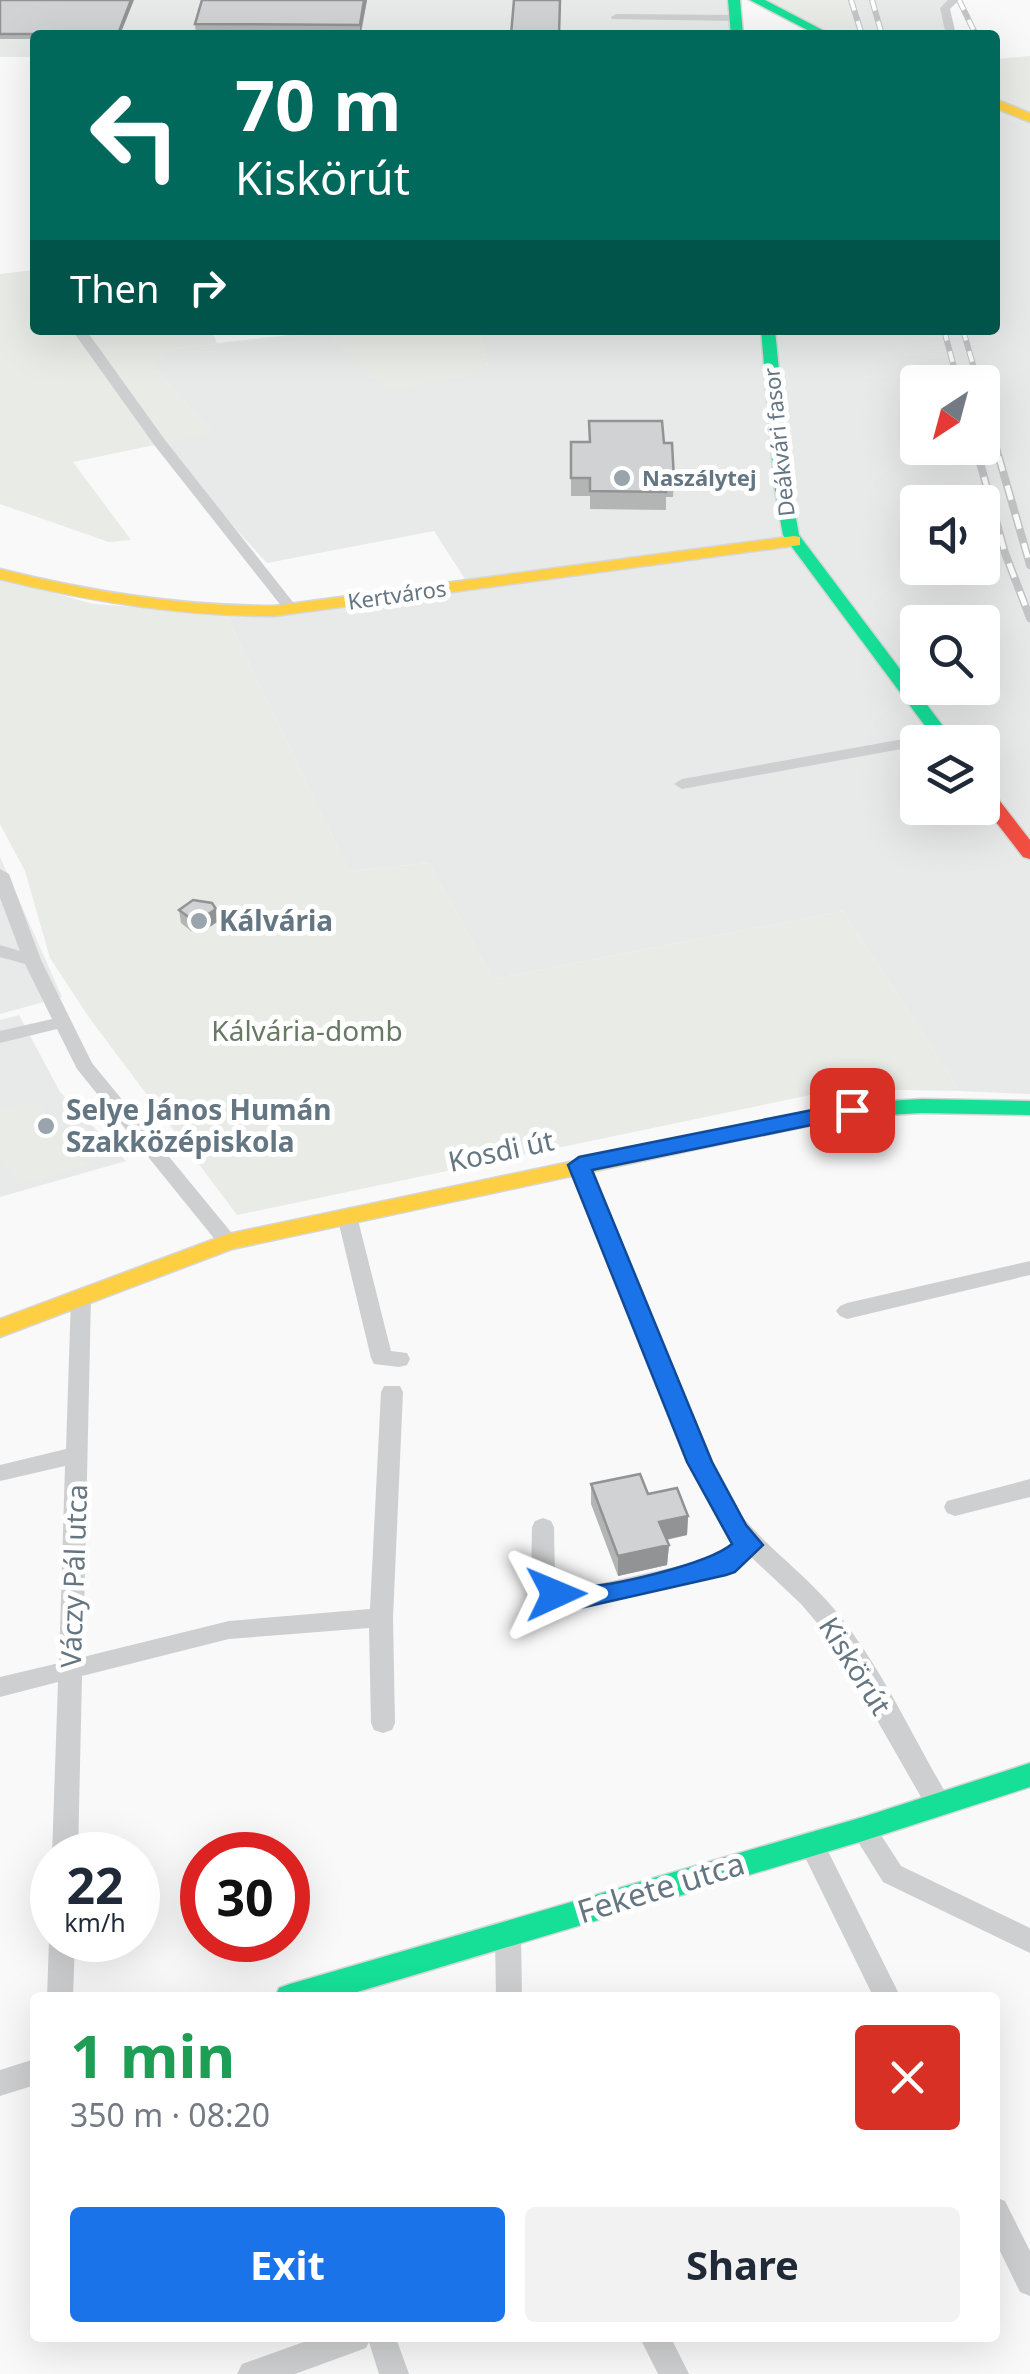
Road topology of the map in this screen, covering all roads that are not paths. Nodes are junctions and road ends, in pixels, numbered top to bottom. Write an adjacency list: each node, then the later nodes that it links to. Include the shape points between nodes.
1 (756, 0): 5 (street)
2 (954, 0): 6 (street, via 945,8)
3 (616, 17): 4 (street)
4 (735, 18)
5 (816, 30)
6 (949, 30)
7 (1000, 106): 8 (street)
8 (1030, 118)
9 (83, 335): 13 (street)
10 (768, 335): 11 (street, Deákvári fasor)
11 (794, 541): 13 (street, Kertváros); 14 (street, Deákvári fasor)
12 (0, 574): 13 (street, Kertváros, via 96,597 190,609)
13 (291, 609)
14 (933, 725)
15 (900, 747): 16 (street)
16 (682, 784)
17 (1000, 814): 18 (street)
18 (1030, 853)
19 (1, 877): 21 (street)
20 (0, 951): 21 (street)
21 (32, 960): 22 (street)
22 (62, 1022): 23 (street); 27 (street, via 97,1084)
23 (0, 1037)
24 (1030, 1108): 25 (street, Kosdi út, via 852,1110)
25 (579, 1165): 26 (street, Kosdi út); 39 (street, Kiskörút, via 699,1462)
26 (347, 1216): 27 (street, Kosdi út); 32 (street, via 382,1358)
27 (228, 1242): 29 (street, Kosdi út)
28 (1030, 1268): 30 (street)
29 (81, 1297): 31 (street, Kosdi út); 34 (street, Váczy Pál utca)
30 (847, 1310)
31 (0, 1328)
32 (399, 1359)
33 (392, 1392): 40 (street)
34 (78, 1454): 35 (street); 41 (street, Váczy Pál utca)
35 (0, 1473)
36 (1030, 1488): 37 (street)
37 (956, 1507)
38 (544, 1528): 39 (street, via 546,1588 576,1598 726,1565)
39 (750, 1545): 45 (street, Kiskörút, via 838,1632)
40 (381, 1618): 41 (street, via 230,1630); 43 (street)
41 (71, 1668): 42 (street); 47 (street, Váczy Pál utca)
42 (0, 1687)
43 (383, 1724)
44 (1030, 1775): 45 (street, Fekete utca)
45 (938, 1803): 46 (street, Fekete utca)
46 (864, 1829): 48 (street, Fekete utca); 50 (street, via 892,1874)
47 (66, 1832)
48 (811, 1843): 49 (street, Fekete utca); 55 (street)
49 (508, 1934): 53 (street, Fekete utca); 54 (street)
50 (1030, 1941)
51 (61, 1962): 52 (street)
52 (60, 1992)
53 (310, 1992)
54 (509, 1992)
55 (885, 1992)
56 (30, 2073): 57 (street)
57 (0, 2082)
58 (1000, 2222): 59 (street)
59 (1030, 2282)
60 (344, 2342): 63 (street)
61 (383, 2342): 64 (street)
62 (657, 2342): 65 (street)
63 (252, 2374)
64 (394, 2374)
65 (674, 2374)

